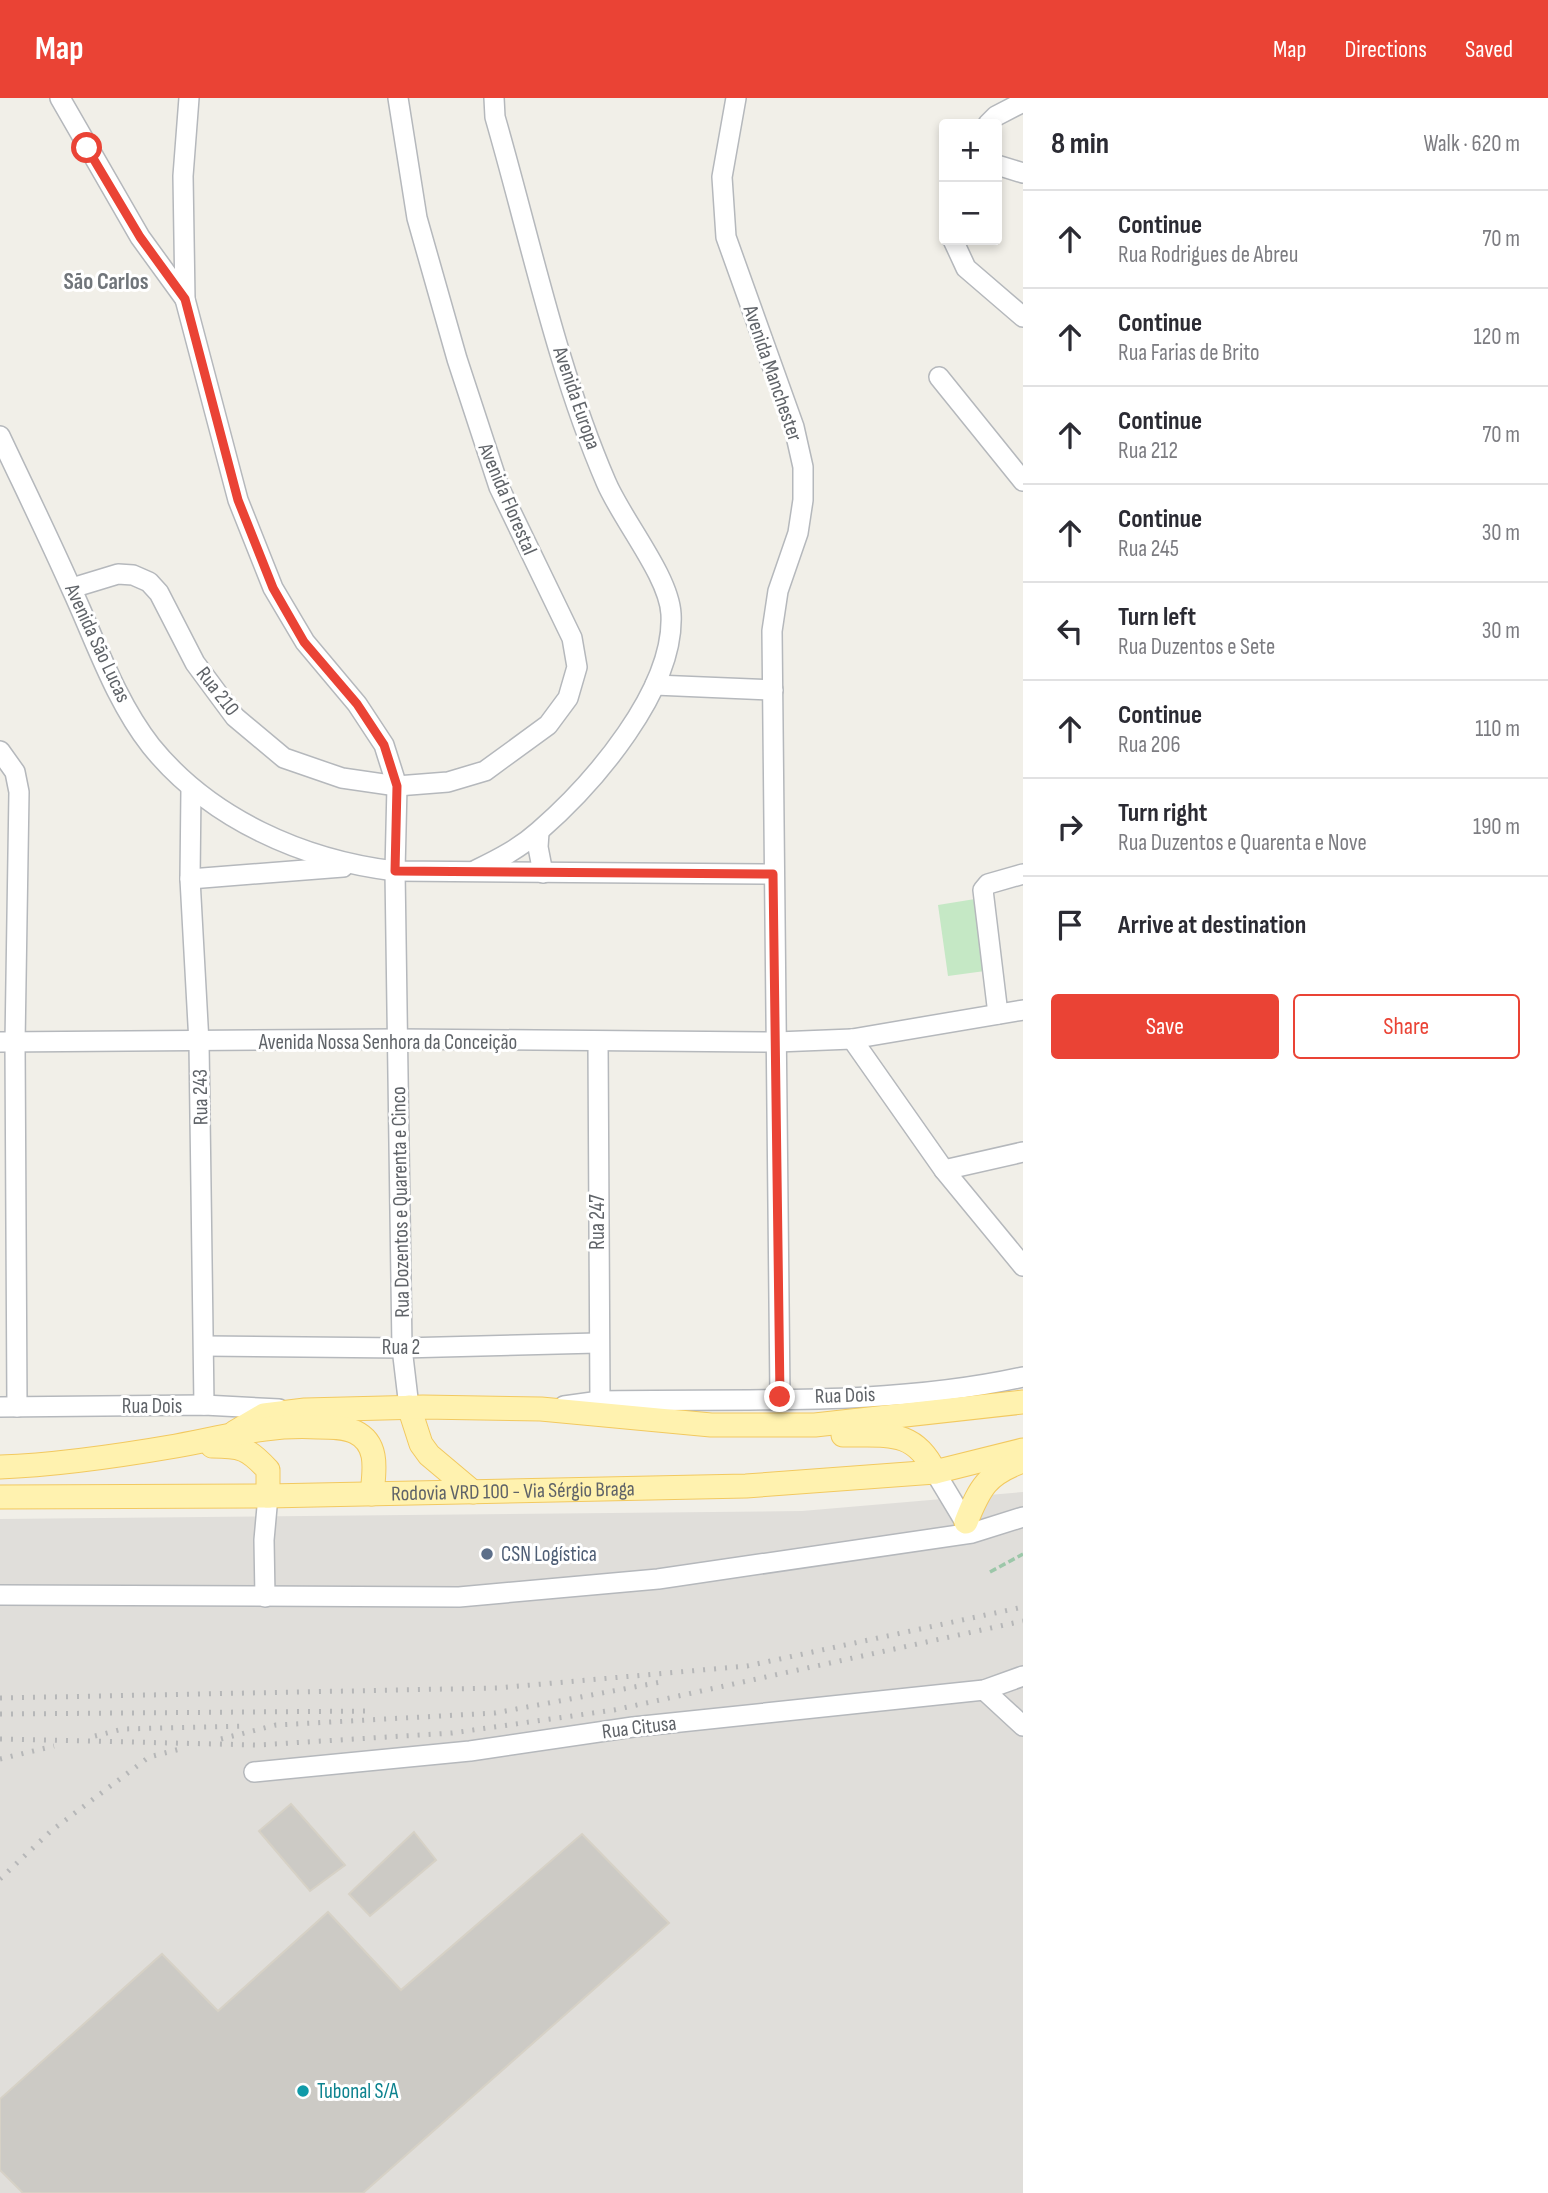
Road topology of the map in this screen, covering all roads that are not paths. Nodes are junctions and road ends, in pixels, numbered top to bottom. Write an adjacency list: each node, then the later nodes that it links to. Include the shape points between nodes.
1 (60, 98): 11 (street, via 140,237)
2 (189, 98): 11 (street, via 183,176)
3 (398, 98): 20 (street, Avenida Florestal, via 417,218 457,359 499,487 572,638 577,667 568,698 548,725 496,764 447,782)
4 (494, 98): 17 (street, Avenida Europa, via 495,117 562,357 606,482 663,582 671,614 667,651)
5 (736, 98): 18 (street, Avenida Manchester, via 722,177 726,237 794,427 803,467 798,533 778,591 772,631)
6 (1023, 102): 7 (street)
7 (993, 119)
8 (1002, 167): 9 (street)
9 (1023, 173)
10 (955, 245): 12 (street, via 965,268)
11 (185, 299): 20 (street, Rua Dozentos e Quarenta e Cinco, via 238,500 268,577 304,642 357,704 384,745)
12 (1023, 317)
13 (939, 377): 15 (street)
14 (0, 436): 16 (street, Avenida São Lucas)
15 (1023, 481)
16 (72, 588): 20 (street, Rua 210, via 118,574 149,582 195,663 235,716 284,758 342,778); 21 (street, Avenida São Lucas, via 112,682 150,744)
17 (654, 685): 18 (street); 22 (street, Avenida Europa, via 618,745 584,788)
18 (773, 690): 27 (street, Avenida Manchester)
19 (0, 751): 34 (street, via 15,772 19,792)
20 (397, 786): 24 (street, Rua Dozentos e Quarenta e Cinco)
21 (191, 789): 23 (street, Avenida São Lucas, via 257,831); 29 (street, Rua 243)
22 (538, 832): 25 (street, Avenida Europa, via 506,856); 26 (street)
23 (352, 866): 24 (street, Avenida São Lucas); 29 (street)
24 (395, 871): 25 (street, Avenida São Lucas); 32 (street, Rua Dozentos e Quarenta e Cinco)
25 (469, 873): 26 (street, Avenida São Lucas)
26 (544, 873): 27 (street, Avenida São Lucas)
27 (773, 874): 36 (street, Avenida Manchester)
28 (1023, 874): 31 (street, via 988,884 983,890)
29 (190, 879): 37 (street, Rua 243)
30 (1023, 1010): 31 (street, Avenida Nossa Senhora da Conceição)
31 (998, 1014): 33 (street, Avenida Nossa Senhora da Conceição)
32 (398, 1039): 35 (street, Avenida Nossa Senhora da Conceição); 37 (street, Avenida Nossa Senhora da Conceição); 43 (street, Rua Dozentos e Quarenta e Cinco)
33 (852, 1039): 36 (street, Avenida Nossa Senhora da Conceição); 39 (street)
34 (8, 1042): 37 (street, Avenida Nossa Senhora da Conceição); 49 (street)
35 (598, 1042): 36 (street, Avenida Nossa Senhora da Conceição); 41 (street, Rua 247)
36 (777, 1042): 45 (street, Avenida Manchester)
37 (200, 1043): 42 (street, Rua 243)
38 (1023, 1152): 39 (street)
39 (944, 1170): 40 (street)
40 (1023, 1266)
41 (597, 1343): 43 (street, Rua 2); 46 (street, Rua 247)
42 (204, 1346): 43 (street, Rua 2); 48 (street, Rua 243)
43 (402, 1348): 50 (street, Rua Dozentos e Quarenta e Cinco)
44 (1023, 1377): 45 (street, Rua Dois, via 871,1395)
45 (780, 1397): 46 (street, Rua Dois)
46 (600, 1401): 51 (street, Rua Dois)
47 (1023, 1402): 53 (main road, via 815,1425)
48 (204, 1405): 49 (street, Rua Dois); 52 (street, Rua Dois)
49 (9, 1407)
50 (409, 1407): 51 (main road); 52 (main road); 60 (main road, via 429,1455)
51 (541, 1409): 53 (main road)
52 (305, 1410): 54 (main road, via 264,1415)
53 (653, 1421): 59 (main road, via 770,1433 903,1438 926,1454)
54 (235, 1432): 55 (main road); 61 (main road, via 270,1426 340,1428 357,1433 370,1446 375,1462)
55 (178, 1446): 58 (main road); 62 (main road, via 239,1446 268,1470)
56 (1023, 1450): 59 (main road, Rodovia VRD 100 - Via Sérgio Braga)
57 (1023, 1461): 65 (main road, via 998,1470 984,1484)
58 (0, 1467)
59 (935, 1472): 60 (main road, Rodovia VRD 100 - Via Sérgio Braga, via 746,1486); 65 (street)
60 (473, 1492): 61 (main road, Rodovia VRD 100 - Via Sérgio Braga)
61 (372, 1494): 62 (main road, Rodovia VRD 100 - Via Sérgio Braga)
62 (268, 1496): 63 (main road, Rodovia VRD 100 - Via Sérgio Braga); 67 (street)
63 (0, 1497)
64 (1023, 1517): 65 (street)
65 (969, 1528): 67 (street, via 645,1580 459,1597)
66 (0, 1595): 67 (street)
67 (265, 1597)
68 (1023, 1676): 69 (street, Rua Citusa)
69 (984, 1689): 70 (street); 71 (street, Rua Citusa, via 633,1727 470,1751)
70 (1023, 1726)
71 (254, 1772)

